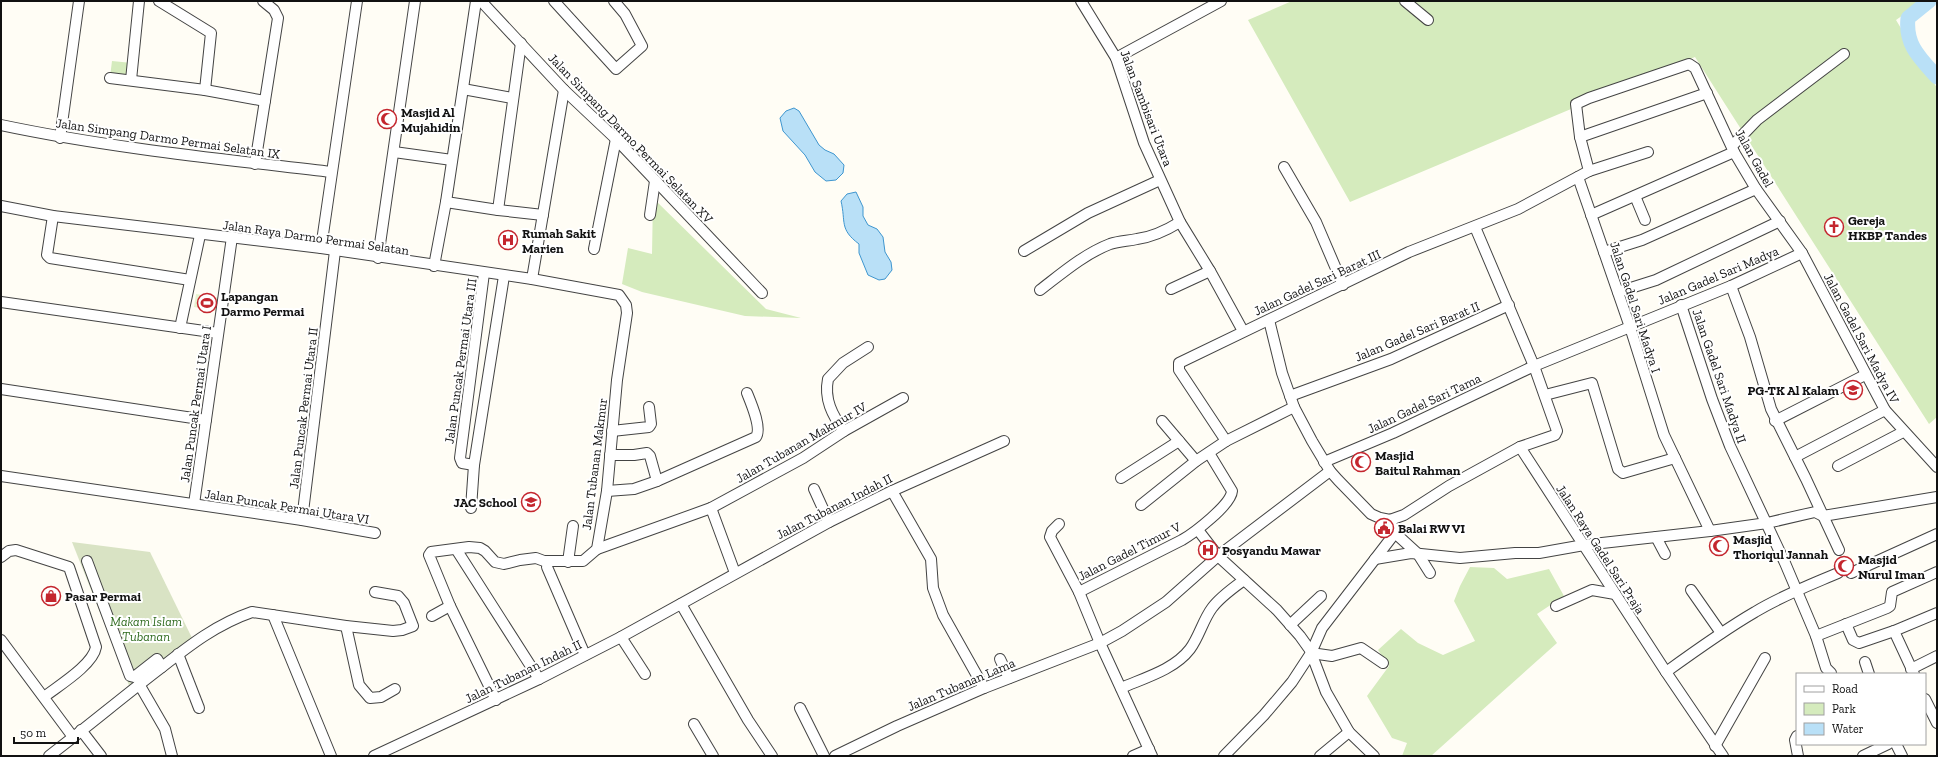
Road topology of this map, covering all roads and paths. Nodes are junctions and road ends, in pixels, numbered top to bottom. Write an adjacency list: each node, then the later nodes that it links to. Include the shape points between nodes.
1 (79, 1): 28 (street)
2 (139, 1): 19 (street)
3 (159, 1): 21 (street, via 211,33)
4 (263, 1): 25 (street, via 274,10 278,18)
5 (358, 1): 37 (street)
6 (415, 1): 31 (street)
7 (476, 1): 20 (street)
8 (481, 1): 15 (street, Jalan Simpang Darmo Permai Selatan XV)
9 (554, 1): 10 (street, via 616,69 642,46 625,14)
10 (614, 1)
11 (1081, 1): 17 (street, Jalan Sambisari Utara)
12 (1220, 1): 17 (street)
13 (1405, 1): 14 (street)
14 (1428, 20)
15 (521, 43): 22 (street, Jalan Simpang Darmo Permai Selatan XV); 24 (street)
16 (1844, 54): 30 (street, via 1757,120)
17 (1116, 58): 39 (street, Jalan Sambisari Utara, via 1144,143)
18 (110, 78): 19 (street)
19 (131, 80): 21 (street)
20 (463, 89): 24 (street); 33 (street)
21 (205, 90): 25 (street)
22 (564, 90): 29 (street, Jalan Simpang Darmo Permai Selatan XV); 46 (street)
23 (1707, 93): 27 (street); 27 (street, Jalan Gadel, via 1695,68 1689,64 1589,98 1576,104); 30 (street, Jalan Gadel)
24 (512, 98): 45 (street)
25 (265, 101): 34 (street)
26 (1, 125): 28 (street, Jalan Simpang Darmo Permai Selatan IX)
27 (1580, 137): 36 (street)
28 (60, 138): 34 (street, Jalan Simpang Darmo Permai Selatan IX)
29 (616, 139): 40 (street, Jalan Simpang Darmo Permai Selatan XV); 57 (street)
30 (1733, 149): 41 (street, Jalan Gadel); 42 (street)
31 (394, 152): 33 (street); 62 (street)
32 (1648, 152): 36 (street)
33 (452, 160): 43 (street)
34 (255, 164): 37 (street, Jalan Simpang Darmo Permai Selatan IX)
35 (1284, 167): 69 (street, via 1316,222)
36 (1589, 171): 38 (street)
37 (331, 172): 56 (street)
38 (1578, 177): 48 (street, Jalan Gadel Sari Madya I); 53 (street, Jalan Gadel Sari Barat III, via 1518,209)
39 (1160, 180): 52 (street, Jalan Sambisari Utara); 59 (street, via 1084,215)
40 (655, 181): 47 (street); 74 (street, Jalan Simpang Darmo Permai Selatan XV)
41 (1756, 189): 51 (street, Jalan Gadel); 60 (street, via 1642,240)
42 (1635, 196): 48 (street); 50 (street)
43 (446, 202): 45 (street); 63 (street)
44 (1, 206): 49 (street, Jalan Raya Darmo Permai Selatan)
45 (498, 210): 46 (street)
46 (543, 215): 67 (street)
47 (650, 215)
48 (1591, 215): 60 (street, Jalan Gadel Sari Madya I)
49 (53, 216): 54 (street, Jalan Raya Darmo Permai Selatan); 68 (street, via 48,255 50,258)
50 (1645, 220)
51 (1780, 221): 61 (street, Jalan Gadel); 73 (street, via 1656,280)
52 (1180, 222): 64 (street, Jalan Sambisari Utara); 72 (street, via 1158,234 1103,247)
53 (1475, 227): 69 (street, Jalan Gadel Sari Barat III, via 1409,252); 77 (street)
54 (200, 235): 55 (street, Jalan Raya Darmo Permai Selatan); 68 (street)
55 (232, 237): 56 (street, Jalan Raya Darmo Permai Selatan); 83 (street, Jalan Puncak Permai Utara I)
56 (321, 248): 58 (street, Jalan Raya Darmo Permai Selatan)
57 (594, 249)
58 (335, 251): 62 (street, Jalan Raya Darmo Permai Selatan); 130 (street, Jalan Puncak Permai Utara II)
59 (1024, 251)
60 (1604, 252): 73 (street, Jalan Gadel Sari Madya I)
61 (1802, 254): 70 (street, Jalan Gadel Sari Madya); 86 (street, Jalan Gadel Sari Madya IV)
62 (378, 258): 63 (street, Jalan Raya Darmo Permai Selatan)
63 (434, 266): 65 (street, Jalan Raya Darmo Permai Selatan)
64 (1210, 271): 71 (street); 82 (street, Jalan Sambisari Utara)
65 (484, 274): 66 (street, Jalan Raya Darmo Permai Selatan); 88 (street, Jalan Puncak Permai Utara III)
66 (504, 276): 67 (street, Jalan Raya Darmo Permai Selatan); 90 (street)
67 (532, 279): 75 (street, Jalan Raya Darmo Permai Selatan, via 607,292 619,295)
68 (190, 280): 81 (street)
69 (1343, 285): 79 (street, Jalan Gadel Sari Barat III)
70 (1731, 286): 78 (street, Jalan Gadel Sari Madya); 99 (street, via 1750,337)
71 (1171, 289)
72 (1040, 290)
73 (1618, 292): 80 (street, Jalan Gadel Sari Madya I)
74 (762, 293)
75 (624, 300): 100 (street, Jalan Tubanan Makmur, via 627,313)
76 (1, 302): 81 (street)
77 (1509, 305): 85 (street); 92 (street, Jalan Gadel Sari Barat II, via 1391,359)
78 (1682, 305): 80 (street, Jalan Gadel Sari Madya); 133 (street, Jalan Gadel Sari Madya II, via 1730,446)
79 (1269, 320): 82 (street, Jalan Gadel Sari Barat III); 92 (street)
80 (1630, 327): 85 (street, Jalan Gadel Sari Madya); 112 (street, Jalan Gadel Sari Madya I, via 1664,435)
81 (180, 328): 83 (street)
82 (1243, 331): 107 (street, Jalan Gadel Sari Barat III, via 1179,363 1179,370)
83 (218, 333): 97 (street, Jalan Puncak Permai Utara I)
84 (868, 347): 101 (street, via 843,363 828,379 828,400)
85 (1534, 366): 91 (street); 115 (street, Jalan Gadel Sari Tama)
86 (1865, 375): 96 (street, Jalan Gadel Sari Madya IV); 99 (street)
87 (1, 389): 97 (street)
88 (468, 393): 90 (street); 103 (street, Jalan Puncak Permai Utara III)
89 (747, 393): 120 (street, via 756,418 758,436)
90 (485, 395): 104 (street)
91 (1545, 395): 108 (street, via 1556,433); 112 (street, via 1592,382 1618,469 1623,473)
92 (1290, 396): 95 (street)
93 (903, 398): 101 (street, Jalan Tubanan Makmur IV)
94 (649, 406): 100 (street, via 652,424)
95 (1294, 407): 107 (street); 115 (street)
96 (1885, 410): 102 (street, Jalan Gadel Sari Madya IV); 111 (street)
97 (206, 420): 125 (street, Jalan Puncak Permai Utara I)
98 (1162, 421): 106 (street)
99 (1775, 421): 111 (street)
100 (612, 431): 110 (street, Jalan Tubanan Makmur)
101 (844, 431): 128 (street, Jalan Tubanan Makmur IV, via 803,458)
102 (1903, 432): 116 (street); 117 (street, Jalan Gadel Sari Madya IV)
103 (462, 439): 104 (street); 114 (street, Jalan Puncak Permai Utara III, via 460,461)
104 (478, 441): 114 (street)
105 (1004, 441): 123 (street, Jalan Tubanan Indah II)
106 (1179, 441): 113 (street); 119 (street)
107 (1226, 442): 109 (street)
108 (1520, 447): 131 (street, via 1449,486 1404,515); 142 (street, Jalan Raya Gadel Sari Praja)
109 (1210, 453): 113 (street); 136 (street, Jalan Gadel Timur V, via 1232,494)
110 (610, 455): 120 (street, via 647,452); 122 (street, Jalan Tubanan Makmur)
111 (1795, 457): 129 (street)
112 (1675, 458): 137 (street, Jalan Gadel Sari Madya I)
113 (1196, 461): 126 (street)
114 (474, 464): 127 (street)
115 (1327, 466): 131 (street, via 1371,514); 148 (street, Jalan Gadel Sari Tama)
116 (1838, 466)
117 (1937, 467)
118 (1, 476): 125 (street, Jalan Puncak Permai Utara VI)
119 (1121, 478)
120 (657, 480): 122 (street, via 634,489)
121 (814, 489): 132 (street)
122 (607, 491): 144 (street, Jalan Tubanan Makmur)
123 (892, 491): 132 (street, Jalan Tubanan Indah II); 198 (street, via 931,559 934,592 943,615)
124 (1937, 498): 129 (street)
125 (194, 504): 130 (street, Jalan Puncak Permai Utara VI)
126 (1141, 505)
127 (471, 508)
128 (711, 508): 144 (street, Jalan Tubanan Makmur IV); 158 (street)
129 (1823, 516): 133 (street, via 1815,512); 145 (street)
130 (302, 520): 138 (street, Jalan Puncak Permai Utara VI)
131 (1390, 520): 139 (street)
132 (828, 522): 158 (street, Jalan Tubanan Indah II)
133 (1767, 523): 137 (street); 161 (street, Jalan Gadel Sari Madya II)
134 (1059, 524): 163 (street, via 1050,537)
135 (573, 526): 152 (street)
136 (1198, 530): 148 (street); 163 (street, Jalan Gadel Timur V)
137 (1710, 531): 141 (street)
138 (375, 533)
139 (1395, 533): 146 (street); 150 (street)
140 (1937, 534): 157 (street)
141 (1656, 537): 142 (street); 147 (street)
142 (1584, 544): 146 (street, via 1539,553 1472,558); 164 (street, Jalan Raya Gadel Sari Praja)
143 (456, 548): 152 (street, Jalan Tubanan Makmur, via 483,549 495,562 504,564 536,558); 167 (street, Jalan Tubanan Makmur, via 431,552 430,558); 196 (street)
144 (596, 549): 152 (street, Jalan Tubanan Makmur, via 583,561)
145 (1839, 550)
146 (1418, 554): 150 (street); 155 (street)
147 (1665, 554)
148 (1218, 556): 159 (street); 180 (street, Jalan Tubanan Lama, via 1166,602)
149 (1, 557): 201 (street, via 9,551 16,550 69,568 96,647 86,664)
150 (1375, 559): 182 (street, via 1322,628)
151 (87, 561): 189 (street, via 130,676 134,677 157,659)
152 (568, 562)
153 (547, 567): 183 (street)
154 (1937, 572): 172 (street, via 1892,592 1890,606)
155 (1430, 573)
156 (1838, 573): 161 (street)
157 (1851, 573)
158 (735, 574): 166 (street, Jalan Tubanan Indah II)
159 (1244, 580): 173 (street); 199 (street, via 1212,608 1199,635 1181,658 1163,670)
160 (1691, 590): 176 (street)
161 (1797, 590): 176 (street); 177 (street, Jalan Gadel Sari Madya II)
162 (375, 592): 174 (street, via 398,596 404,603 413,626 393,631)
163 (1079, 592): 180 (street, Jalan Gadel Timur V)
164 (1615, 594): 168 (street, via 1592,590); 191 (street, Jalan Raya Gadel Sari Praja)
165 (1321, 596): 173 (street)
166 (681, 604): 178 (street, Jalan Tubanan Indah II); 222 (street, via 748,720)
167 (450, 606): 171 (street); 202 (street)
168 (1556, 606)
169 (1937, 613): 175 (street)
170 (273, 615): 174 (street); 181 (street, via 252,612 232,619 189,644); 219 (street)
171 (432, 616)
172 (1846, 624): 175 (street, via 1853,640 1859,643); 177 (street)
173 (1290, 625): 182 (street)
174 (346, 626): 200 (street, via 359,685 364,692 370,698)
175 (1894, 631): 190 (street)
176 (1721, 633): 191 (street)
177 (1816, 636): 192 (street, Jalan Gadel Sari Madya II, via 1826,668)
178 (622, 637): 183 (street, Jalan Tubanan Indah II); 194 (street)
179 (1, 640): 201 (street)
180 (1100, 643): 195 (street, Jalan Tubanan Lama); 199 (street, Jalan Gadel Timur V)
181 (178, 654): 189 (street); 204 (street)
182 (1311, 654): 188 (street, via 1332,656 1361,648); 209 (street, via 1326,692); 226 (street, via 1292,682 1264,715)
183 (586, 655): 196 (street, Jalan Tubanan Indah II)
184 (1937, 656): 190 (street)
185 (1765, 658): 214 (street)
186 (1000, 659): 195 (street)
187 (1865, 662): 193 (street)
188 (1383, 663)
189 (162, 667): 197 (street)
190 (1913, 671)
191 (1666, 672): 214 (street, Jalan Raya Gadel Sari Praja)
192 (1831, 673)
193 (1869, 673)
194 (645, 674)
195 (1009, 678): 198 (street, Jalan Tubanan Lama)
196 (539, 679): 202 (street, Jalan Tubanan Indah II)
197 (139, 684): 208 (street); 218 (street, via 165,729)
198 (984, 688): 224 (street, Jalan Tubanan Lama)
199 (1121, 688): 215 (street, Jalan Gadel Timur V)
200 (395, 689)
201 (44, 697): 210 (street)
202 (496, 700): 220 (street, Jalan Tubanan Indah II)
203 (1930, 703): 206 (street)
204 (199, 708)
205 (800, 708): 223 (street)
206 (1937, 723)
207 (694, 724): 221 (street)
208 (81, 730): 210 (street); 217 (street)
209 (1349, 732): 227 (street); 228 (street)
210 (73, 737): 216 (street)
211 (1796, 738): 230 (street)
212 (1886, 745): 231 (street)
213 (1896, 745): 232 (street)
214 (1715, 746): 229 (street, Jalan Raya Gadel Sari Praja)
215 (1150, 752): 225 (street)
216 (49, 756)
217 (101, 756)
218 (172, 756)
219 (331, 756)
220 (374, 756)
221 (713, 756)
222 (772, 756)
223 (824, 756)
224 (835, 756)
225 (1133, 756)
226 (1224, 756)
227 (1320, 756)
228 (1374, 756)
229 (1723, 756)
230 (1798, 756)
231 (1864, 756)
232 (1902, 756)

